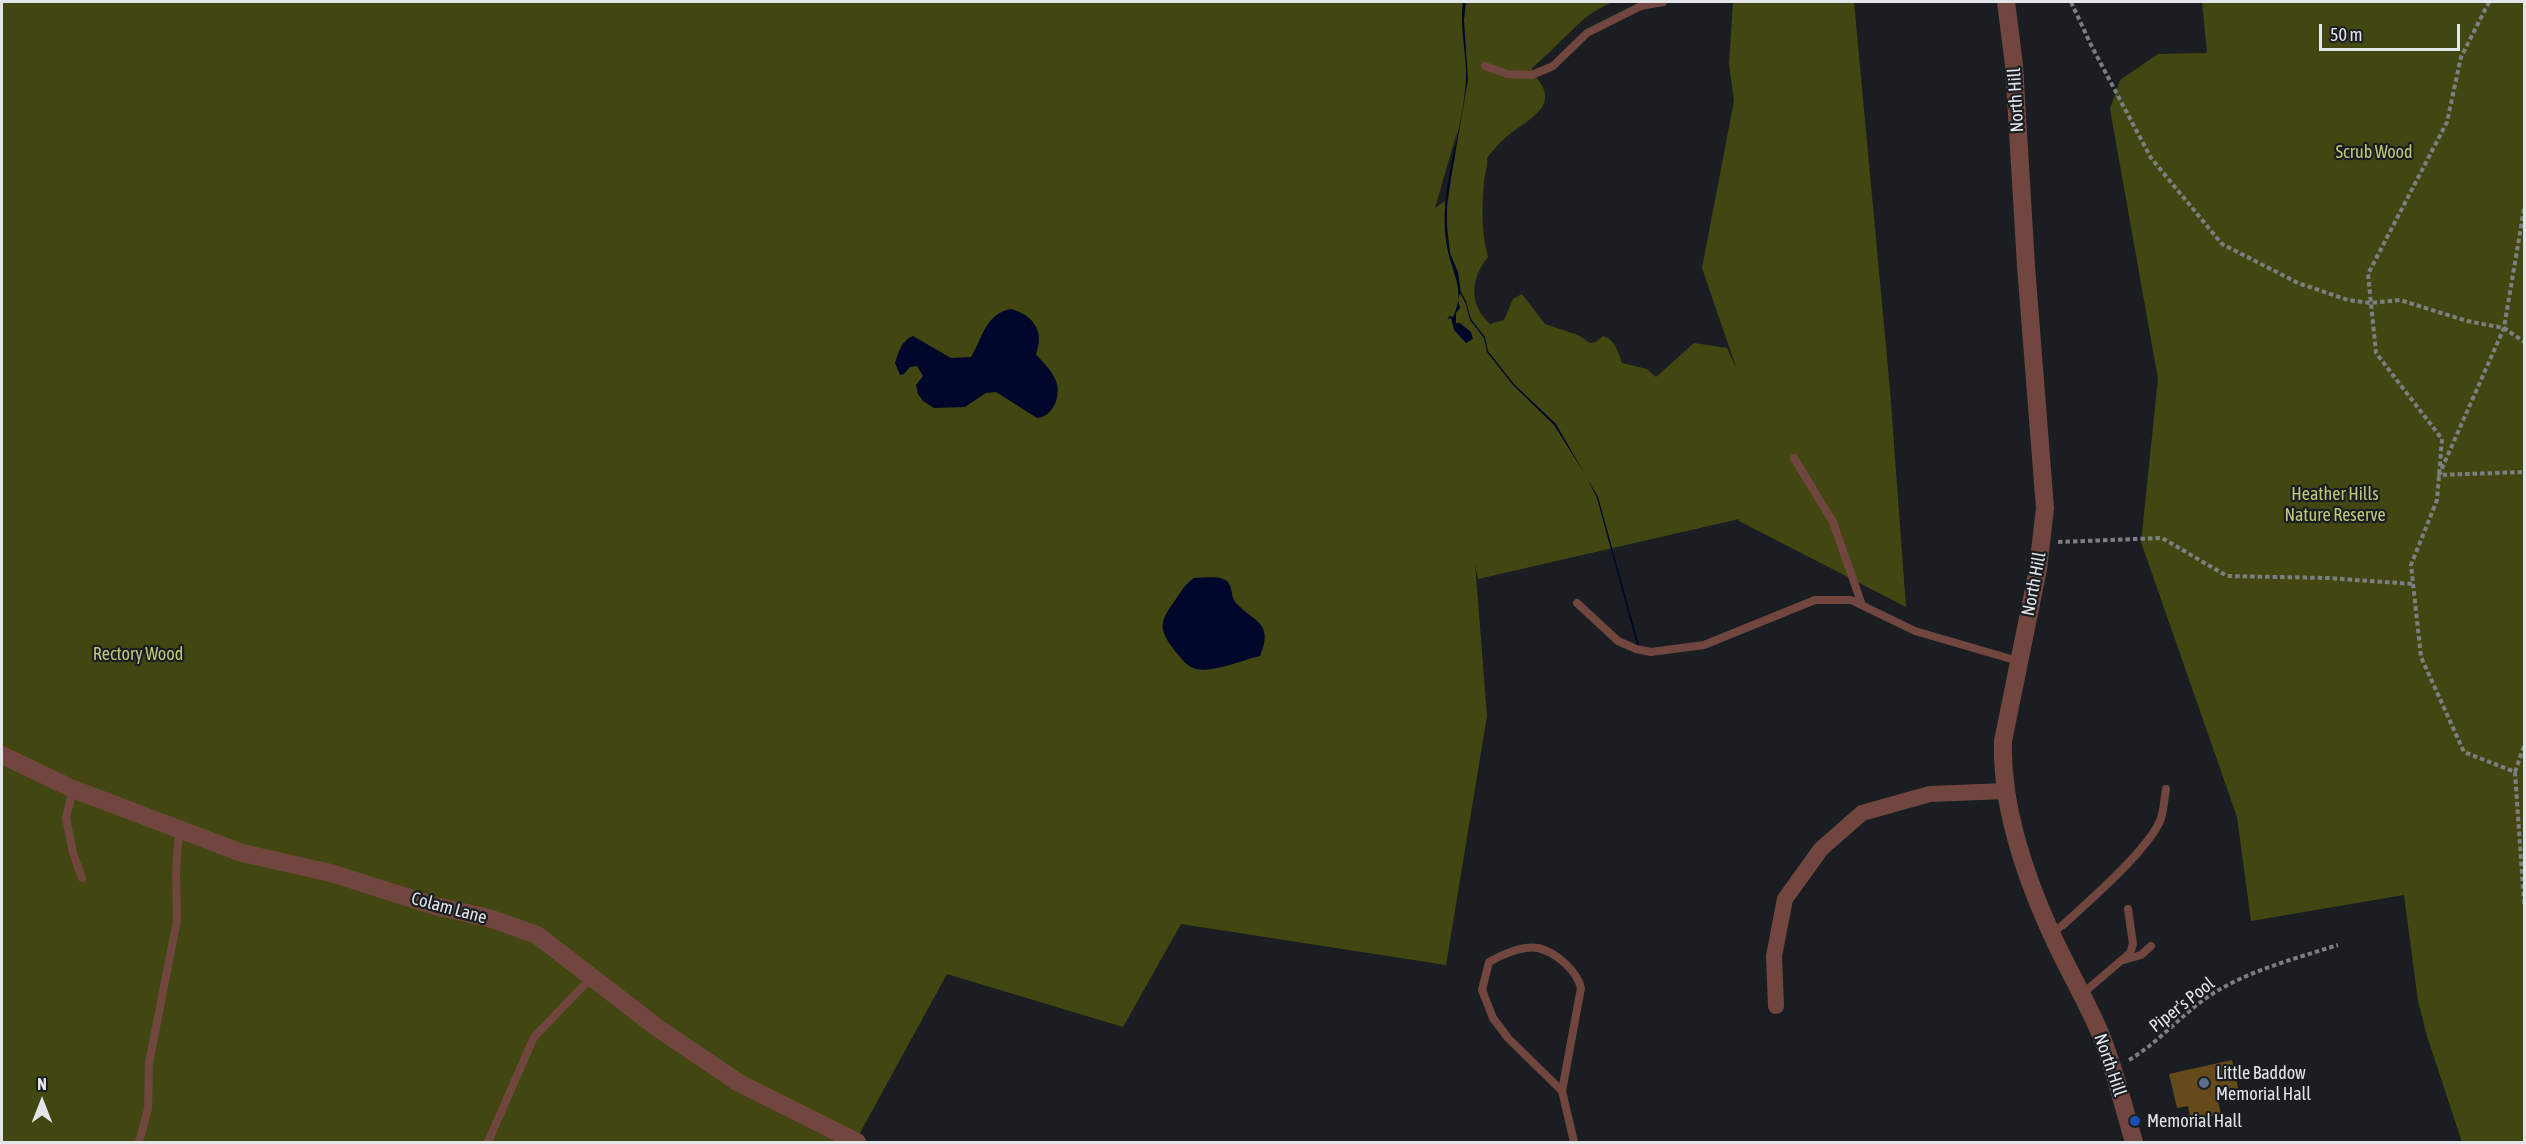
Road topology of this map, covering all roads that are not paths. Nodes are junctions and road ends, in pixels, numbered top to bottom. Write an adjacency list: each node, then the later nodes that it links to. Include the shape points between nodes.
1 (1663, 2): 3 (lane, via 1641,6 1587,33 1553,66 1532,75 1506,74)
2 (2007, 2): 7 (street, North Hill, via 2045,508 2042,543)
3 (1485, 66)
4 (1794, 458): 6 (lane, via 1833,522)
5 (1577, 603): 6 (lane, via 1618,641 1651,652 1704,645 1815,600 1851,600)
6 (1862, 605): 7 (lane, via 1915,631)
7 (2018, 661): 11 (street, North Hill, via 2003,741)
8 (2, 755): 9 (street, Colam Lane)
9 (73, 789): 12 (street, Colam Lane); 13 (lane, via 66,818)
10 (2166, 789): 15 (lane, via 2160,821 2152,833 2123,867)
11 (2006, 791): 15 (street, North Hill, via 2025,867); 20 (street, via 1930,794 1862,813 1821,849 1785,899 1774,956)
12 (179, 829): 18 (street, Colam Lane, via 242,853 331,873 537,935); 22 (lane, via 177,920 149,1063 148,1109)
13 (82, 878)
14 (2128, 909): 17 (lane, via 2133,944)
15 (2051, 933): 19 (street, North Hill)
16 (2151, 946): 17 (lane, via 2141,955)
17 (2121, 962): 19 (lane)
18 (591, 978): 23 (lane, via 534,1037); 24 (street, Colam Lane, via 739,1083)
19 (2081, 995): 26 (street, North Hill, via 2113,1068)
20 (1776, 1006)
21 (1562, 1092): 21 (lane, via 1493,1018 1482,990 1489,962 1506,952 1538,948 1563,962 1578,977 1581,988); 25 (lane)
22 (139, 1143)
23 (488, 1143)
24 (857, 1143)
25 (1574, 1143)
26 (2134, 1143)

